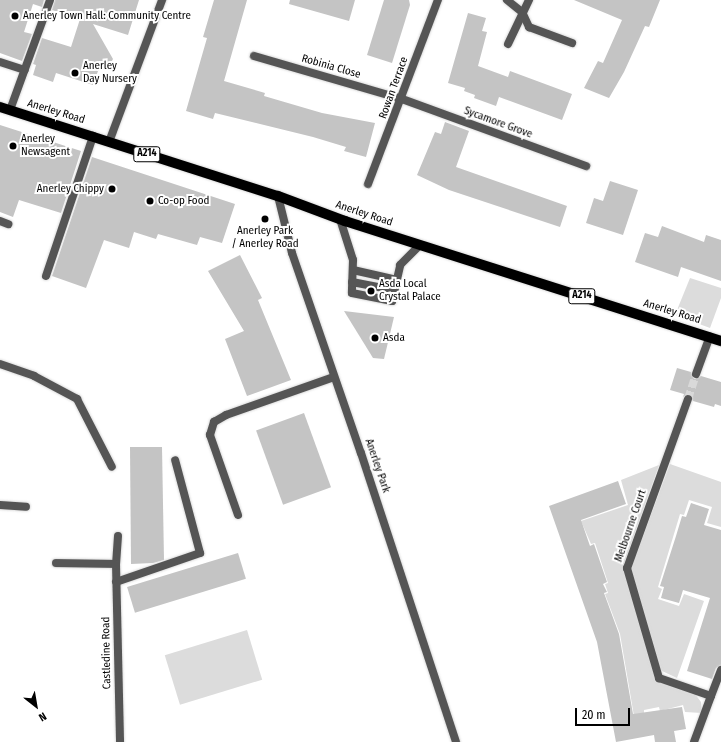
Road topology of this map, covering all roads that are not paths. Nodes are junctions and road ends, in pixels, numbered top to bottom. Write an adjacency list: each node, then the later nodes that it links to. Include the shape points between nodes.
1 (50, 0): 11 (street)
2 (162, 0): 16 (street)
3 (438, 0): 12 (street, Rowan Terrace)
4 (507, 0): 6 (street)
5 (529, 0): 6 (street)
6 (522, 12): 7 (street, via 529,27); 8 (street)
7 (572, 43)
8 (508, 44)
9 (254, 56): 12 (street, Robinia Close)
10 (0, 62): 11 (street)
11 (25, 70): 14 (street)
12 (402, 99): 17 (street, Sycamore Grove); 18 (street, Rowan Terrace)
13 (0, 107): 14 (main road, Anerley Road / A214)
14 (10, 110): 15 (main road, Anerley Road / A214)
15 (93, 136): 16 (main road, Anerley Road / A214); 23 (street)
16 (110, 142): 19 (main road, Anerley Road / A214)
17 (586, 166)
18 (368, 184)
19 (278, 196): 20 (main road, Anerley Road / A214); 29 (street, Anerley Park, via 292,253)
20 (340, 219): 21 (main road, Anerley Road / A214); 22 (street, via 353,260)
21 (420, 245): 24 (street, via 400,265); 25 (main road, Anerley Road / A214)
22 (353, 270): 24 (street); 24 (street, via 352,293 392,301)
23 (46, 276)
24 (397, 280)
25 (710, 336): 26 (main road, Anerley Road / A214); 28 (street)
26 (721, 341)
27 (0, 364): 32 (street, via 34,376 77,399)
28 (696, 374)
29 (334, 377): 35 (street, via 226,415 214,422 210,435); 43 (street, Anerley Park, via 364,460)
30 (688, 399): 41 (street, Melbourne Court, via 627,568 659,678)
31 (175, 460): 39 (street, via 200,553)
32 (112, 467)
33 (0, 505): 34 (street)
34 (26, 506)
35 (238, 515)
36 (118, 536): 38 (street, Castledine Road)
37 (56, 563): 38 (street)
38 (116, 564): 39 (street, Castledine Road)
39 (116, 582): 42 (street, Castledine Road)
40 (721, 670): 41 (street)
41 (711, 696): 44 (street)
42 (120, 742)
43 (456, 742)
44 (694, 742)

